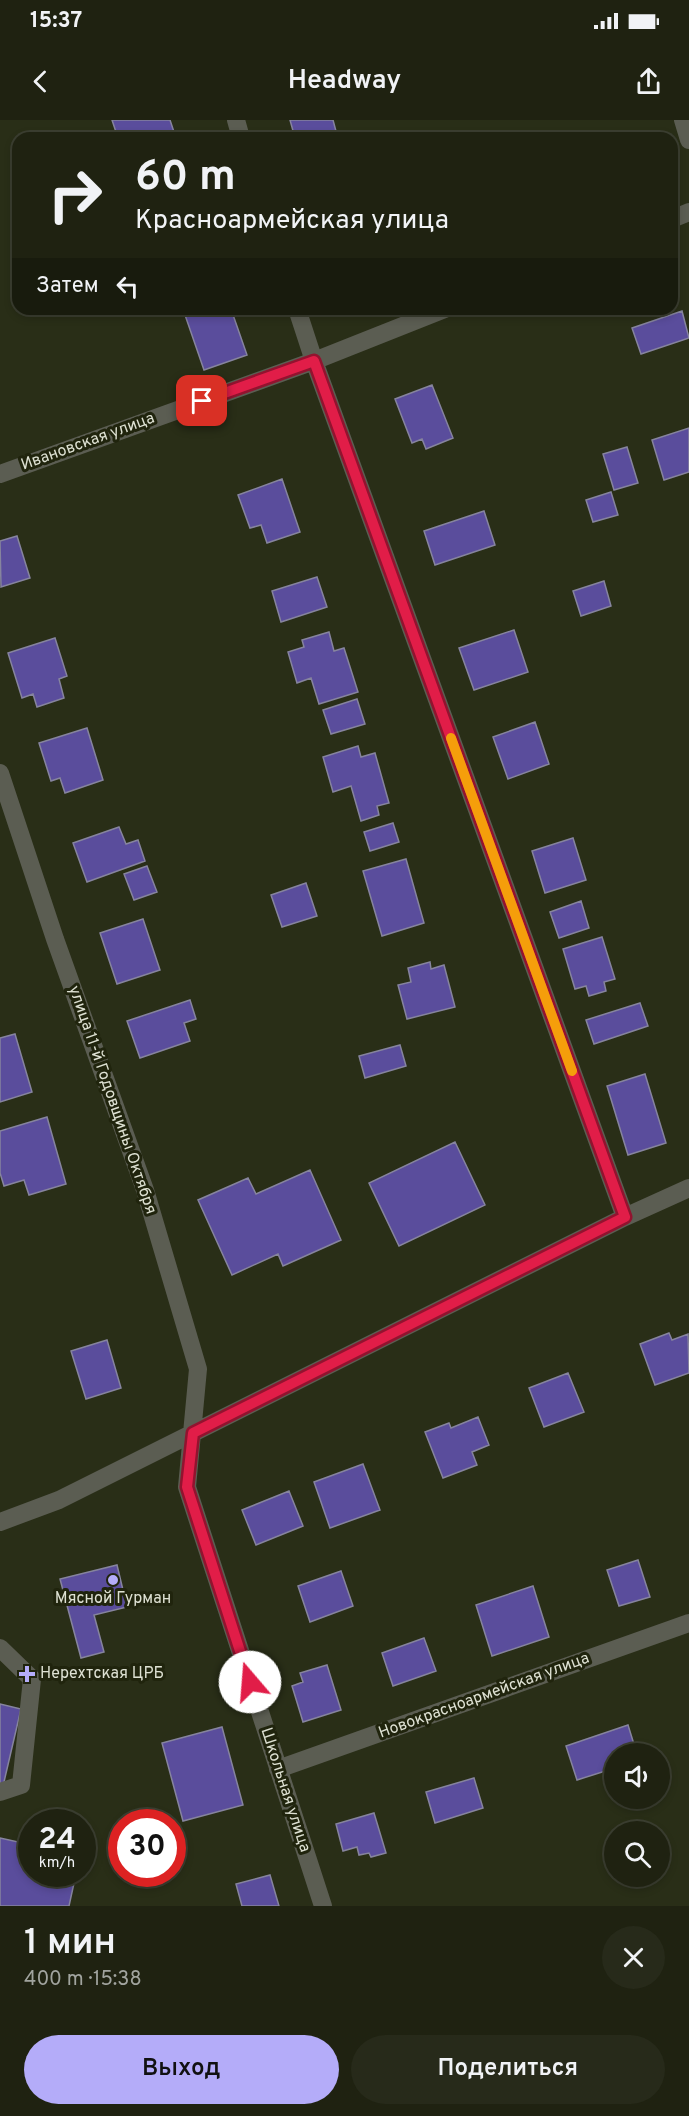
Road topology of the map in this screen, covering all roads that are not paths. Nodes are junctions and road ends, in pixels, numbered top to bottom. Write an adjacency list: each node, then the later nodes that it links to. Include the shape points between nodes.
1 (683, 120): 2 (street)
2 (689, 140)
3 (299, 315): 5 (street)
4 (430, 315): 5 (street, Ивановская улица)
5 (314, 361): 6 (street, Ивановская улица); 9 (street)
6 (0, 474)
7 (0, 773): 10 (street, улица 11-й Годовщины Октября, via 145,1190 198,1369)
8 (689, 1188): 9 (street)
9 (625, 1217): 10 (street)
10 (193, 1433): 11 (street, via 59,1500); 14 (street, Школьная улица, via 187,1487)
11 (0, 1522)
12 (689, 1623): 14 (street, Новокрасноармейская улица)
13 (0, 1648): 15 (street, via 32,1679 21,1785)
14 (278, 1769): 16 (street, Школьная улица)
15 (0, 1792)
16 (323, 1906)

